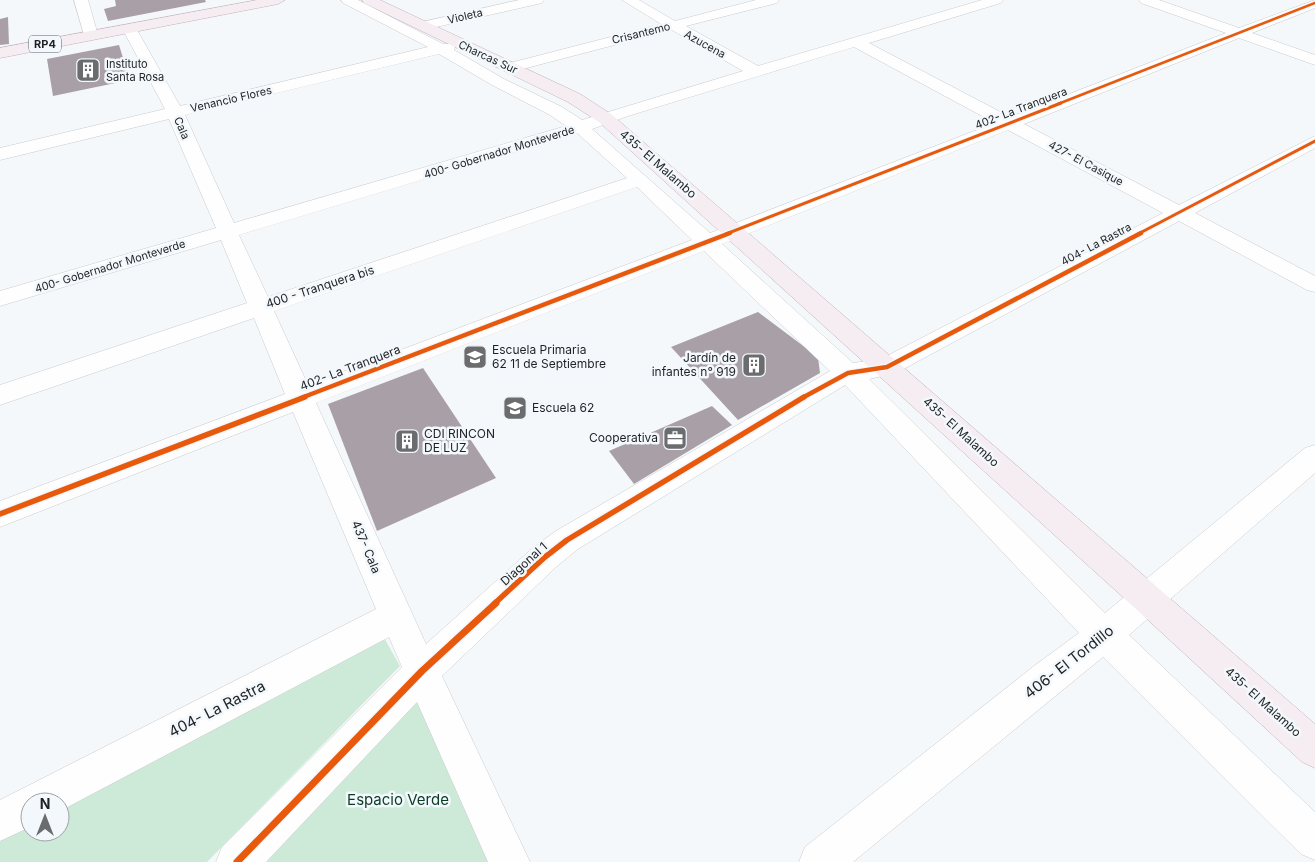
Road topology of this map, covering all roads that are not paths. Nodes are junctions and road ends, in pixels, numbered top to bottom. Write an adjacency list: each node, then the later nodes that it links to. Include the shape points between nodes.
1 (81, 0): 18 (street)
2 (256, 0): 16 (main road, RP4)
3 (278, 0): 16 (main road, RP4)
4 (348, 0): 21 (street)
5 (369, 0): 15 (main road, Charcas Sur)
6 (537, 0): 15 (street, Violeta)
7 (629, 0): 14 (street, Azucena)
8 (772, 0): 14 (street, Crisantemo)
9 (996, 0): 13 (street, 400- Gobernador Monteverde)
10 (1146, 0): 17 (street)
11 (1315, 3): 17 (street, 402- La Tranquera)
12 (941, 4): 13 (street)
13 (959, 11): 19 (street, 400- Gobernador Monteverde)
14 (672, 25): 24 (street, Crisantemo); 25 (street, Azucena)
15 (423, 26): 20 (main road, Charcas Sur)
16 (129, 28): 18 (main road, RP4); 26 (street, Cala)
17 (1240, 33): 23 (street); 28 (street, 402- La Tranquera)
18 (91, 35): 22 (main road, RP4)
19 (856, 42): 25 (street, 400- Gobernador Monteverde); 28 (street, 427- El Casique)
20 (461, 44): 21 (street, Venancio Flores); 24 (main road, Charcas Sur)
21 (442, 49): 26 (street, Venancio Flores); 29 (street)
22 (0, 53)
23 (1315, 60)
24 (511, 67): 27 (main road, Charcas Sur, via 574,98)
25 (756, 72): 27 (street, 400- Gobernador Monteverde)
26 (175, 112): 31 (street, Venancio Flores); 34 (street, Cala)
27 (605, 118): 29 (street, 400- Gobernador Monteverde); 35 (main road, 435- El Malambo)
28 (1010, 122): 33 (street, 427- El Casique); 35 (street, 402- La Tranquera)
29 (580, 127): 32 (street); 34 (street, 400- Gobernador Monteverde)
30 (1315, 141): 33 (street, 404- La Rastra)
31 (0, 154)
32 (640, 180): 35 (street); 38 (street, 400 - Tranquera bis)
33 (1178, 212): 36 (street, 427- El Casique); 39 (street, 404- La Rastra)
34 (227, 232): 37 (street, 400- Gobernador Monteverde); 38 (street, 437- Cala)
35 (720, 236): 39 (main road, 435- El Malambo); 40 (street); 42 (street, 402- La Tranquera)
36 (1315, 285)
37 (0, 299)
38 (260, 307): 41 (street, 400 - Tranquera bis); 42 (street, 437- Cala)
39 (887, 367): 40 (street, Diagonal 1); 45 (main road, 435- El Malambo)
40 (848, 374): 47 (street); 48 (street, Diagonal 1, via 824,384 567,540)
41 (0, 395)
42 (301, 398): 44 (street, 402- La Tranquera); 46 (street, 437- Cala)
43 (1315, 456): 45 (street, 406- El Tordillo)
44 (0, 514)
45 (1148, 598): 47 (street, 406- El Tordillo); 49 (main road, 435- El Malambo)
46 (396, 616): 48 (street, 437- Cala); 50 (street, 404- La Rastra)
47 (1104, 636): 53 (street); 56 (street, 406- El Tordillo, via 1047,678)
48 (422, 671): 54 (street, Diagonal 1); 55 (street, 437- Cala)
49 (1315, 749)
50 (56, 792)
51 (20, 811): 52 (street)
52 (0, 821)
53 (1315, 840)
54 (237, 862)
55 (509, 862)
56 (820, 862)

